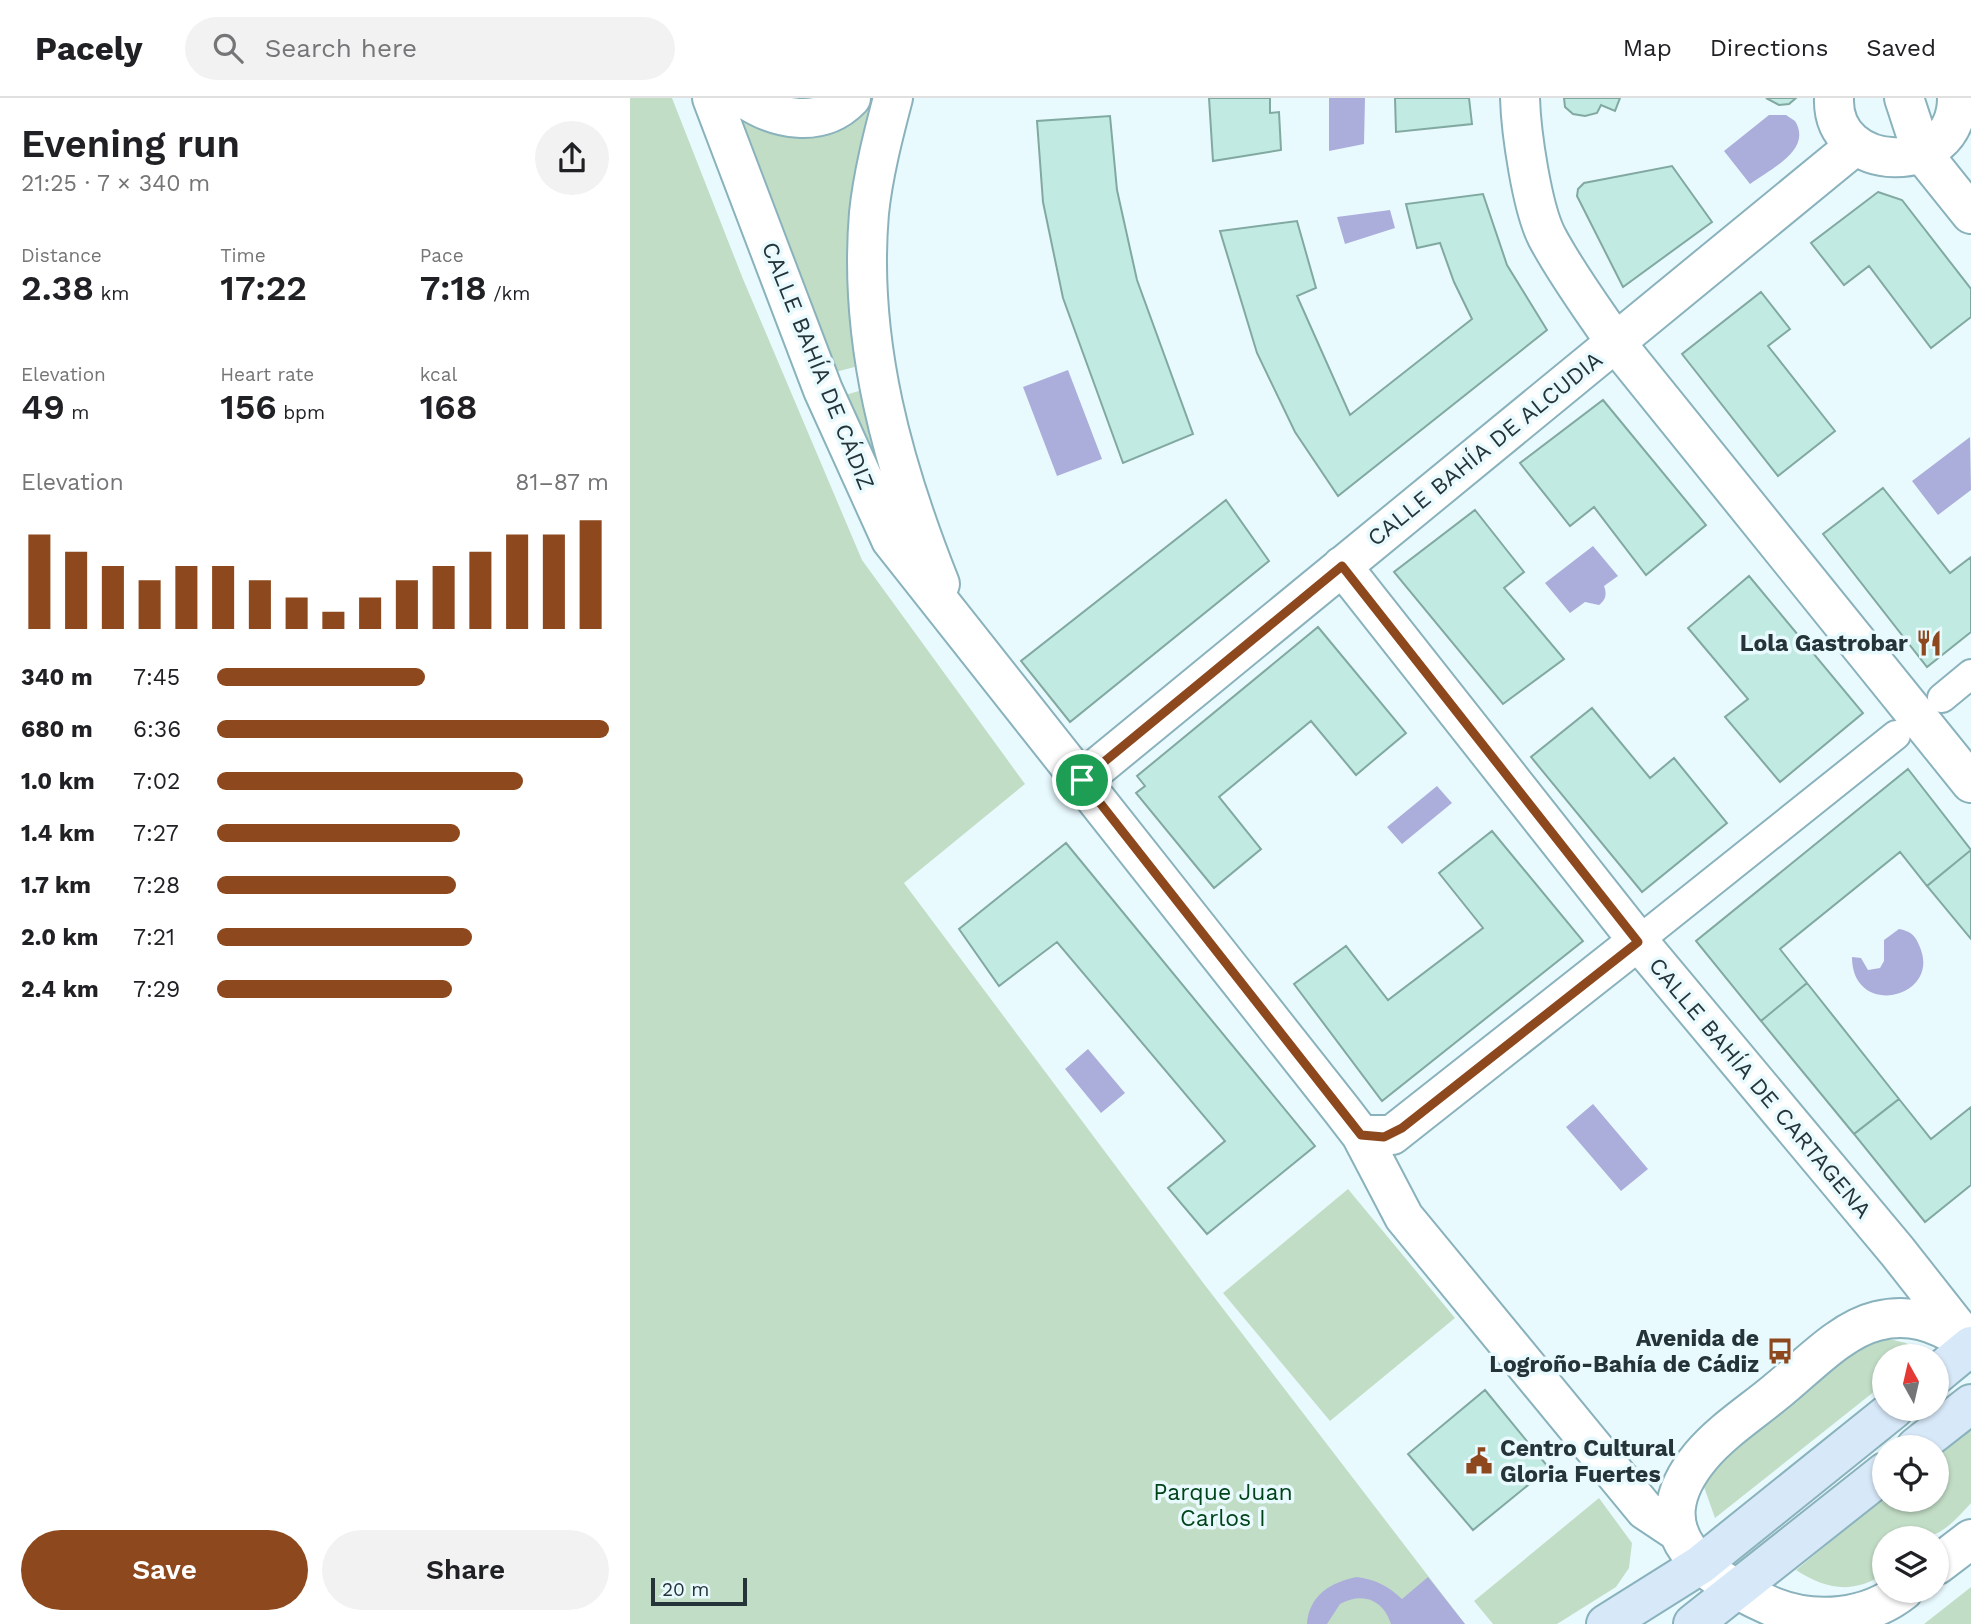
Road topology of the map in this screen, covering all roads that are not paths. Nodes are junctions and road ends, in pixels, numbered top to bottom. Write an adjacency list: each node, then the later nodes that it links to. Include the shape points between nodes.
1 (712, 98): 14 (street, CALLE BAHÍA DE CÁDIZ, via 823,390 885,528)
2 (744, 98): 3 (street, via 768,113 794,119 821,116)
3 (851, 98)
4 (893, 98): 14 (street, CALLE BAHÍA DE CÁDIZ, via 869,213 868,303 888,433 911,511)
5 (1520, 98): 12 (street, via 1526,160 1545,235)
6 (1834, 98): 9 (street, via 1839,123)
7 (1904, 98): 10 (street)
8 (1957, 98): 10 (street, via 1950,128)
9 (1856, 145): 10 (street, via 1887,158); 12 (street, CALLE BAHÍA DE ALCUDIA)
10 (1922, 153): 11 (street)
11 (1971, 214)
12 (1615, 342): 13 (street, CALLE BAHÍA DE ALCUDIA); 19 (street)
13 (1342, 566): 18 (street, CALLE BAHÍA DE ALCUDIA); 20 (street, CALLE BAHÍA DE CARTAGENA)
14 (953, 618): 18 (street, CALLE BAHÍA DE CÁDIZ)
15 (1971, 674): 16 (street)
16 (1942, 698)
17 (1896, 735): 20 (street)
18 (1082, 780): 21 (street, CALLE BAHÍA DE CÁDIZ)
19 (1971, 783)
20 (1638, 942): 21 (street, via 1392,1135); 22 (street, CALLE BAHÍA DE CARTAGENA)
21 (1361, 1135): 28 (street, CALLE BAHÍA DE CÁDIZ, via 1404,1217 1645,1510)
22 (1971, 1345): 23 (main road); 28 (street, via 1936,1323 1911,1318 1876,1321 1843,1338 1699,1458 1685,1483)
23 (1950, 1363)
24 (1971, 1404): 26 (main road)
25 (1879, 1421): 31 (main road)
26 (1931, 1435)
27 (1872, 1482): 32 (main road)
28 (1675, 1530): 31 (street)
29 (1971, 1539): 30 (street)
30 (1949, 1556)
31 (1700, 1565): 32 (street); 34 (main road)
32 (1736, 1591): 33 (street, via 1789,1614 1838,1618); 35 (main road)
33 (1886, 1606)
34 (1606, 1624)
35 (1693, 1624)

